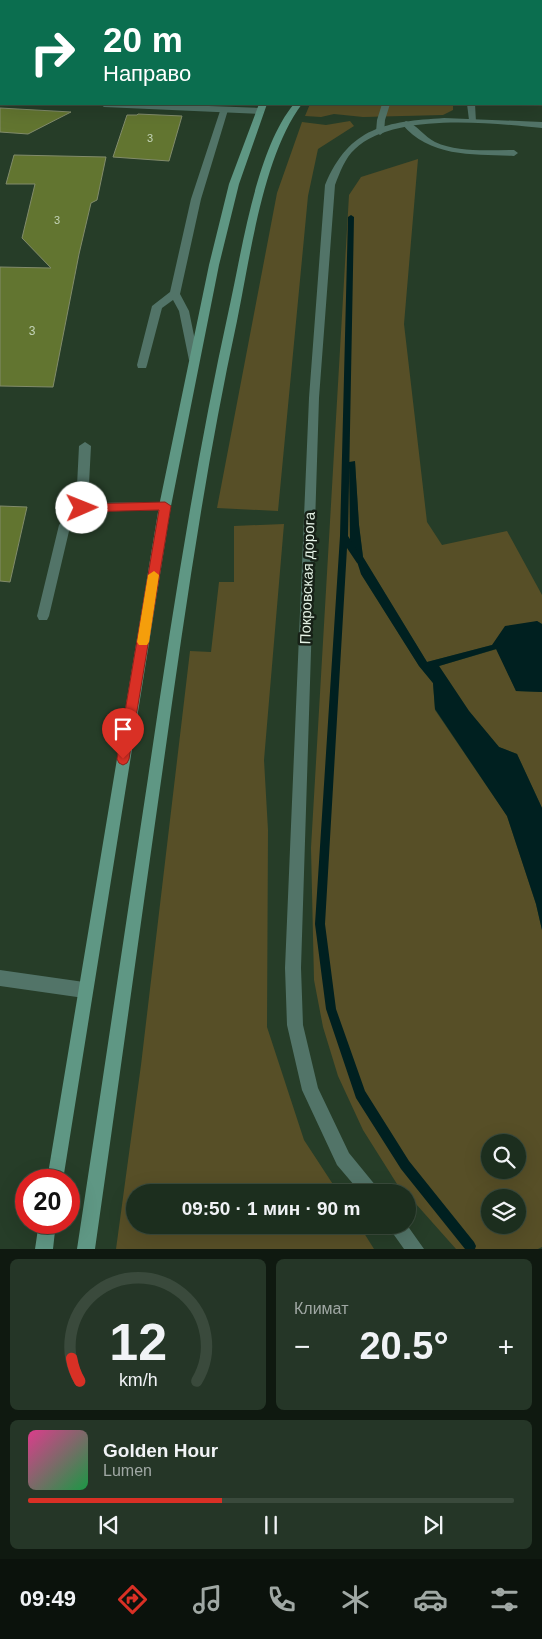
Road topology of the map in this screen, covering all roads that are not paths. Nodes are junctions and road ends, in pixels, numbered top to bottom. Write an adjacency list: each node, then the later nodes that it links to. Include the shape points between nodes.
1 (137, 105): 4 (street)
2 (386, 105): 12 (street)
3 (471, 105): 9 (street)
4 (170, 106): 5 (street)
5 (202, 106): 8 (street)
6 (294, 106): 28 (main road, via 274,149 258,200 215,398 175,640)
7 (262, 108): 8 (street); 15 (main road, via 234,184)
8 (224, 110): 14 (street, via 196,199)
9 (473, 120): 10 (street, Покровская дорога); 11 (street, Покровская дорога)
10 (406, 124): 12 (street, Покровская дорога); 13 (street, via 436,146)
11 (542, 125)
12 (380, 132): 24 (street, Покровская дорога, via 354,145 338,165 330,185 314,398 293,968 295,1025 310,1090 343,1159)
13 (514, 153)
14 (175, 294): 15 (street, via 184,312); 16 (street, via 157,306)
15 (194, 360): 18 (main road)
16 (142, 365)
17 (85, 446): 19 (street)
18 (165, 506): 19 (street); 22 (main road)
19 (82, 508): 20 (street, via 65,525)
20 (42, 616)
21 (0, 978): 22 (street)
22 (84, 990): 23 (main road)
23 (57, 1169)
24 (363, 1184)
25 (46, 1234): 27 (main road)
26 (403, 1234): 29 (street)
27 (44, 1249)
28 (86, 1249)
29 (415, 1249)

